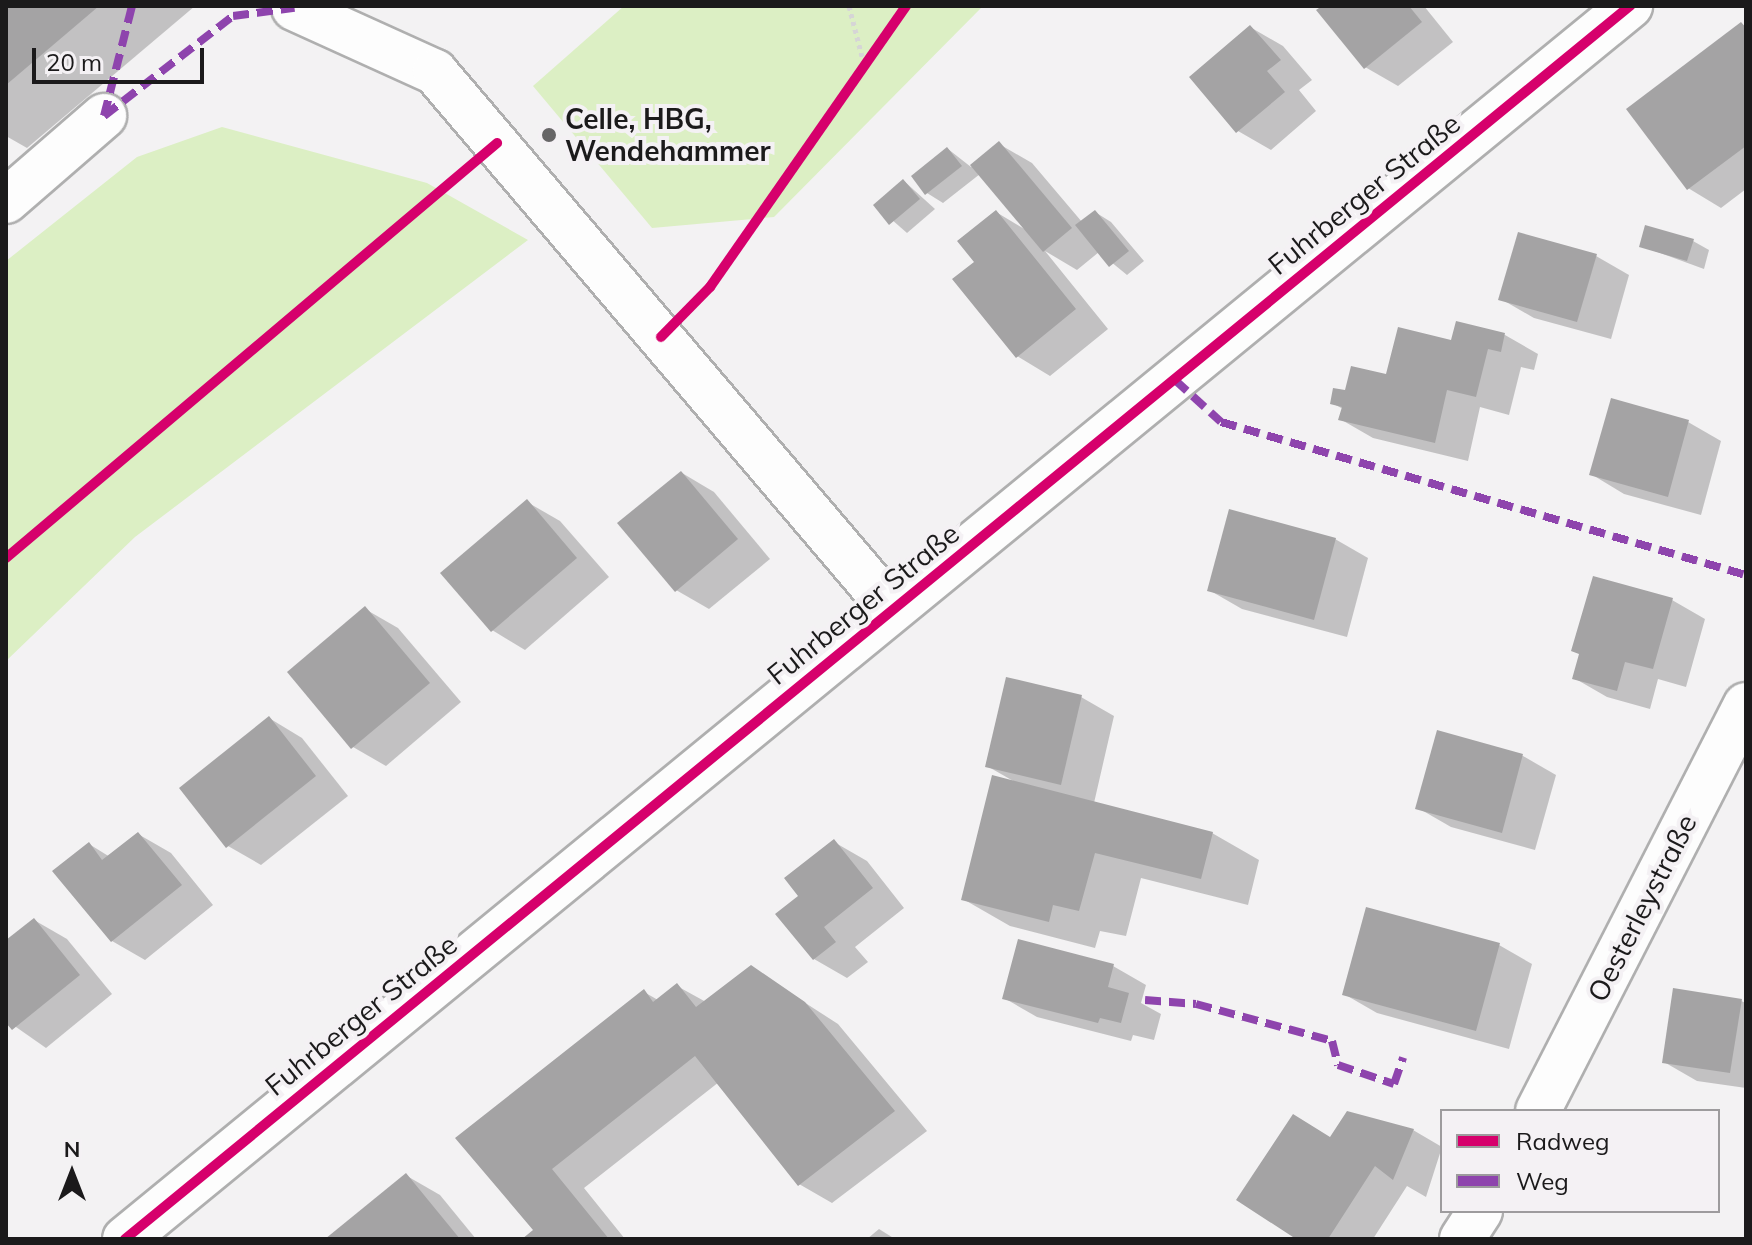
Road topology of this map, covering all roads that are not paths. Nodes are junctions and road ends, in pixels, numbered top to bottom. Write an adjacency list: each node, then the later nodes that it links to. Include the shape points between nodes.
1 (1630, 6): 5 (main road, Fuhrberger Straße)
2 (294, 8): 5 (main road, via 435,72)
3 (104, 116): 4 (main road)
4 (6, 201)
5 (892, 609): 9 (main road, Fuhrberger Straße)
6 (1746, 705): 7 (main road, Oesterleystraße)
7 (1539, 1109)
8 (1479, 1213): 10 (main road)
9 (125, 1239)
10 (1462, 1239)

